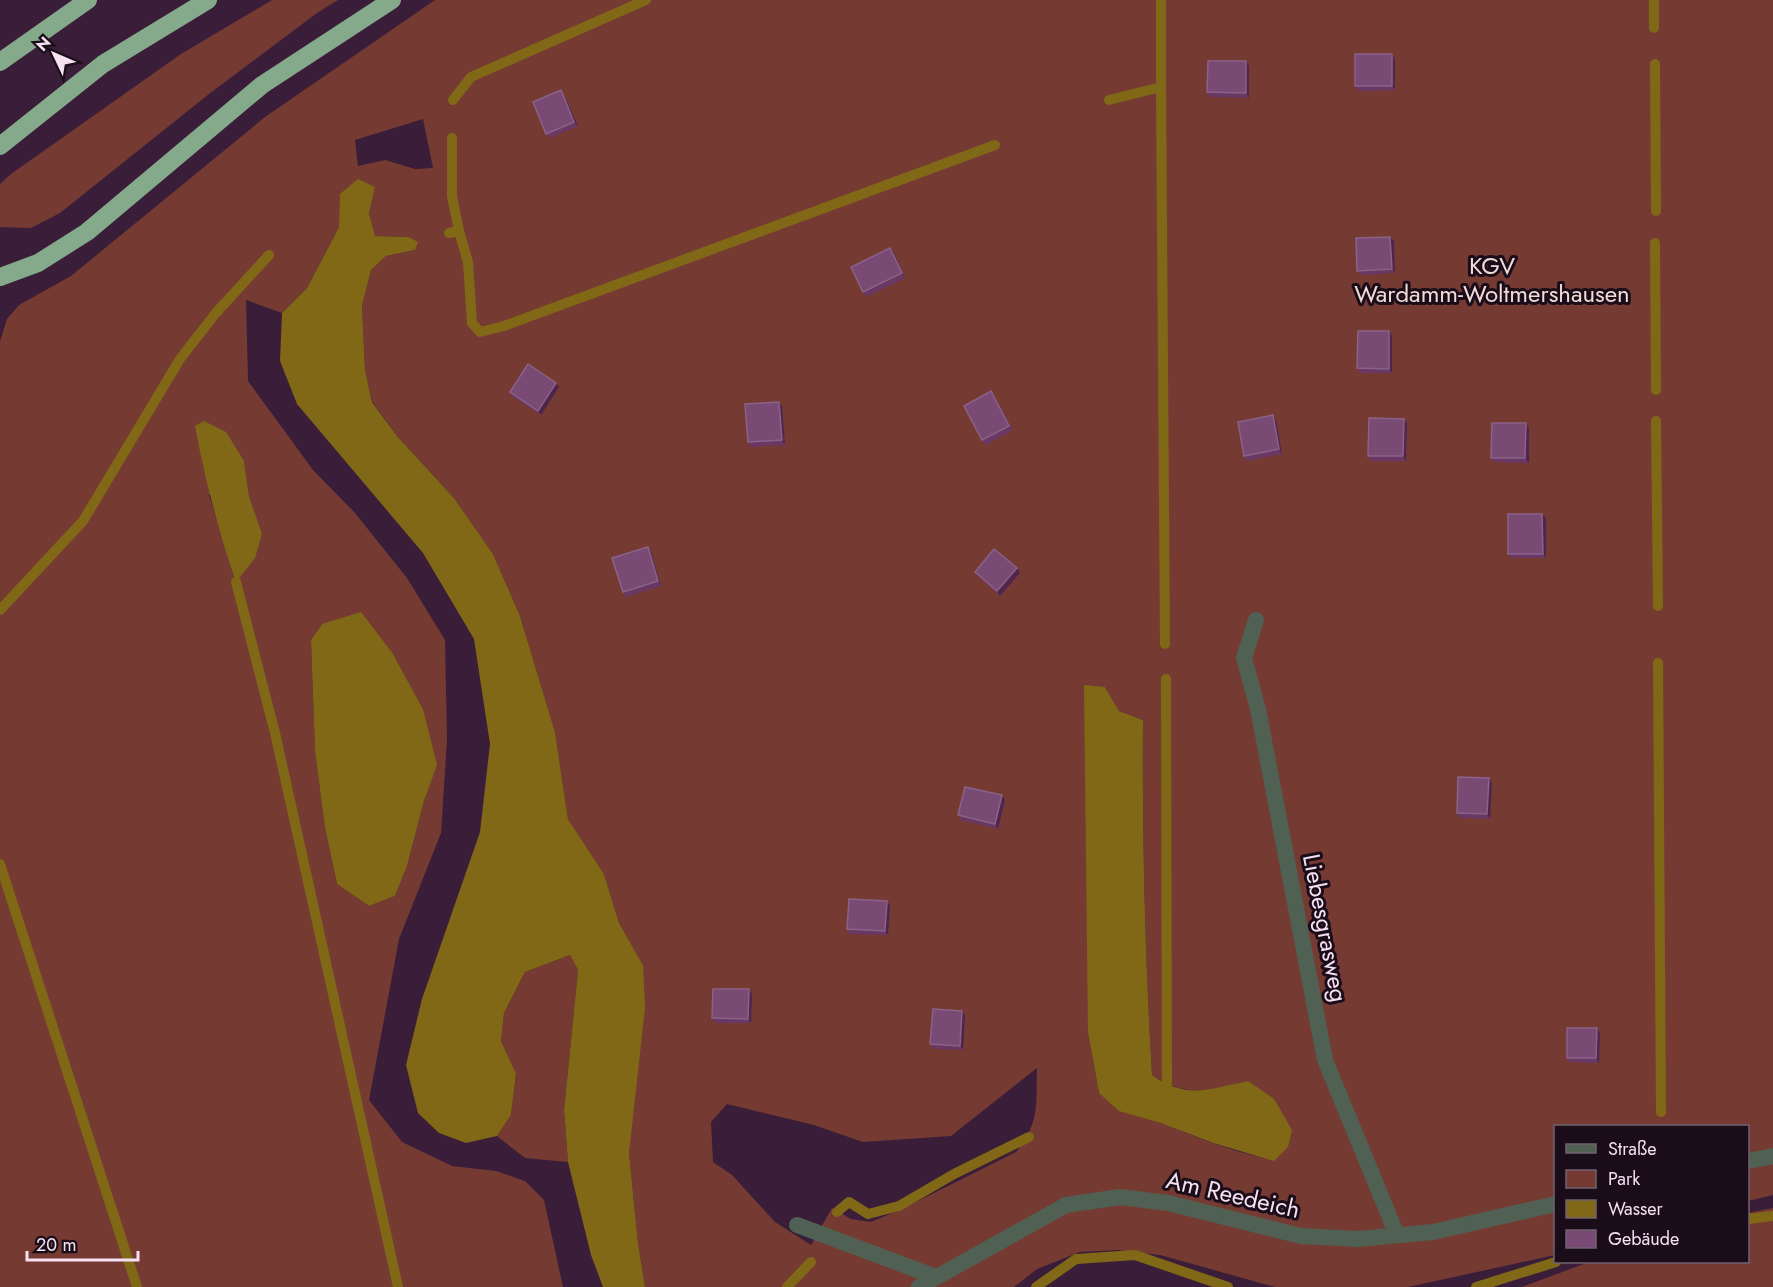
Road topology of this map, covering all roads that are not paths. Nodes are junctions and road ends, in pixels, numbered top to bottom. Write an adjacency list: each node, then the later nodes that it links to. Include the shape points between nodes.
1 (88, 0): 4 (highway)
2 (208, 0): 5 (highway, via 103,64)
3 (392, 0): 6 (highway, via 262,84 87,232 38,263)
4 (0, 62)
5 (0, 147)
6 (0, 278)
7 (1256, 620): 12 (street, Liebesgrasweg, via 1244,658 1258,709 1325,1060)
8 (1773, 1156): 9 (street)
9 (1749, 1161)
10 (1554, 1204): 12 (street, Am Reedeich, via 1433,1232)
11 (797, 1225): 13 (street)
12 (1397, 1235): 13 (street, Am Reedeich, via 1358,1239 1301,1236 1168,1203 1120,1197 1066,1205)
13 (936, 1276): 14 (street, Am Reedeich)
14 (919, 1287)

